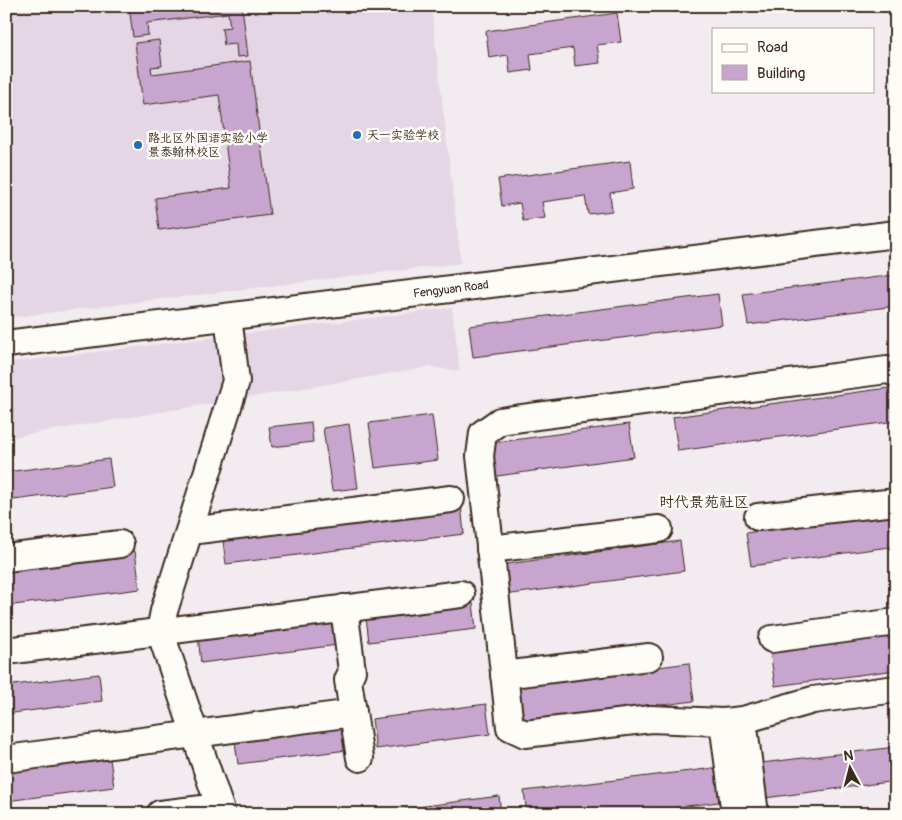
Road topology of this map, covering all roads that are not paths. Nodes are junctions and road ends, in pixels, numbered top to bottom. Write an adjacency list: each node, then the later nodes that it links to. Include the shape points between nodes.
1 (896, 234): 2 (street, Fengyuan Road)
2 (228, 317): 3 (street, Fengyuan Road); 9 (street, via 236,381)
3 (6, 344)
4 (896, 373): 11 (street, via 887,370 500,421 483,433 480,456)
5 (451, 499): 9 (street)
6 (896, 502): 7 (street)
7 (758, 516)
8 (659, 529): 11 (street)
9 (190, 531): 16 (street)
10 (120, 544): 12 (street)
11 (490, 548): 20 (street)
12 (6, 558)
13 (461, 594): 14 (street)
14 (344, 608): 16 (street); 22 (street, via 352,671 348,680)
15 (896, 622): 17 (street)
16 (160, 631): 18 (street); 24 (street)
17 (772, 639)
18 (6, 651)
19 (649, 657): 20 (street)
20 (504, 675): 23 (street, via 510,727 525,734 652,719)
21 (896, 689): 23 (street, via 813,700)
22 (353, 713): 24 (street); 25 (street)
23 (733, 721): 29 (street); 30 (street)
24 (194, 733): 26 (street); 27 (street)
25 (360, 758)
26 (6, 759)
27 (220, 810): 28 (street)
28 (160, 814)
29 (736, 814)
30 (755, 814)

